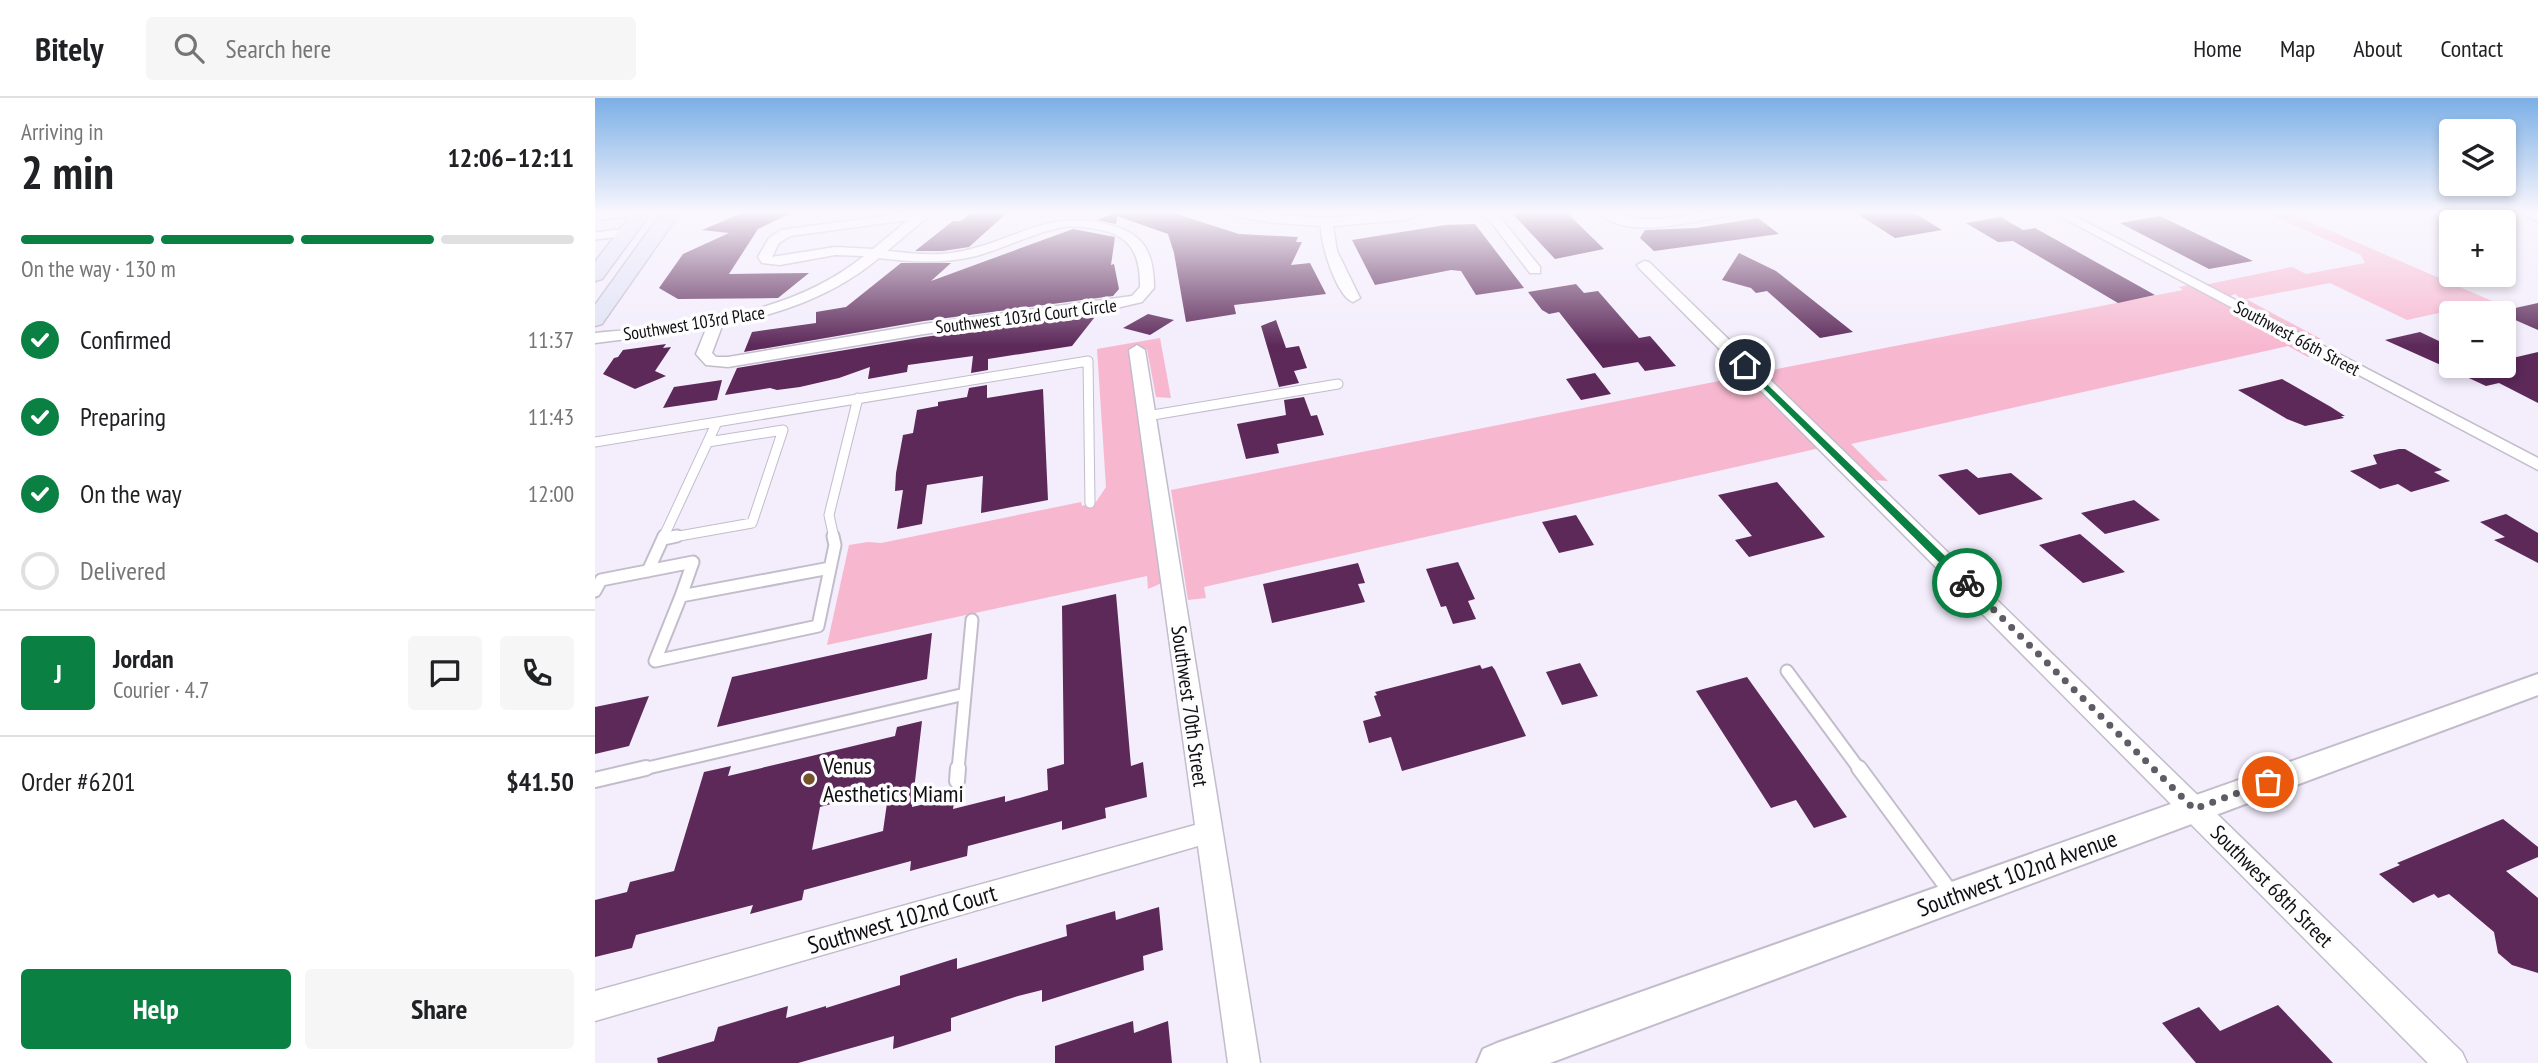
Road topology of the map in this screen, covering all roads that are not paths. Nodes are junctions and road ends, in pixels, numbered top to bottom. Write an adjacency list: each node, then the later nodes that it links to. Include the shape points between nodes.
1 (610, 256): 14 (main road)
2 (640, 256): 16 (main road)
3 (766, 256): 4 (street, via 773,261)
4 (802, 256)
5 (871, 256): 17 (street, Southwest 103rd Place, via 838,283 808,298)
6 (891, 256): 7 (street, Southwest 103rd Court Circle)
7 (954, 256)
8 (1143, 256): 17 (street, Southwest 103rd Court Circle, via 1147,289 1124,303 923,329 728,362 712,362 705,354)
9 (1333, 256): 15 (street)
10 (1524, 256): 13 (street)
11 (2141, 256): 26 (street, Southwest 66th Street)
12 (1644, 265): 39 (street, Southwest 68th Street)
13 (1535, 270)
14 (595, 275)
15 (1353, 298)
16 (595, 320)
17 (716, 321): 18 (street, Southwest 103rd Place)
18 (595, 338)
19 (1137, 349): 22 (street, Southwest 70th Street)
20 (1338, 384): 22 (lane)
21 (858, 398): 23 (lane); 27 (lane, via 1088,361); 29 (lane, via 829,515 835,545)
22 (1147, 416): 40 (street, Southwest 70th Street)
23 (717, 422): 24 (lane); 25 (lane)
24 (595, 442)
25 (708, 442): 28 (lane); 28 (lane, via 783,430 752,523)
26 (2538, 465)
27 (1090, 503)
28 (663, 539): 30 (lane)
29 (830, 568): 32 (lane); 32 (lane, via 818,626 655,661)
30 (648, 571): 31 (lane); 32 (lane, via 693,562)
31 (597, 584)
32 (681, 596)
33 (972, 620): 36 (lane)
34 (1787, 671): 41 (lane)
35 (2538, 684): 39 (street, Southwest 102nd Avenue)
36 (965, 694): 37 (lane); 38 (lane)
37 (595, 780)
38 (957, 781)
39 (2194, 809): 41 (street, Southwest 102nd Avenue); 45 (street, Southwest 68th Street)
40 (1209, 832): 42 (street, Southwest 102nd Court); 43 (street, Southwest 70th Street)
41 (1954, 896): 44 (street, Southwest 102nd Avenue)
42 (595, 1006)
43 (1244, 1063)
44 (1497, 1063)
45 (2451, 1063)

